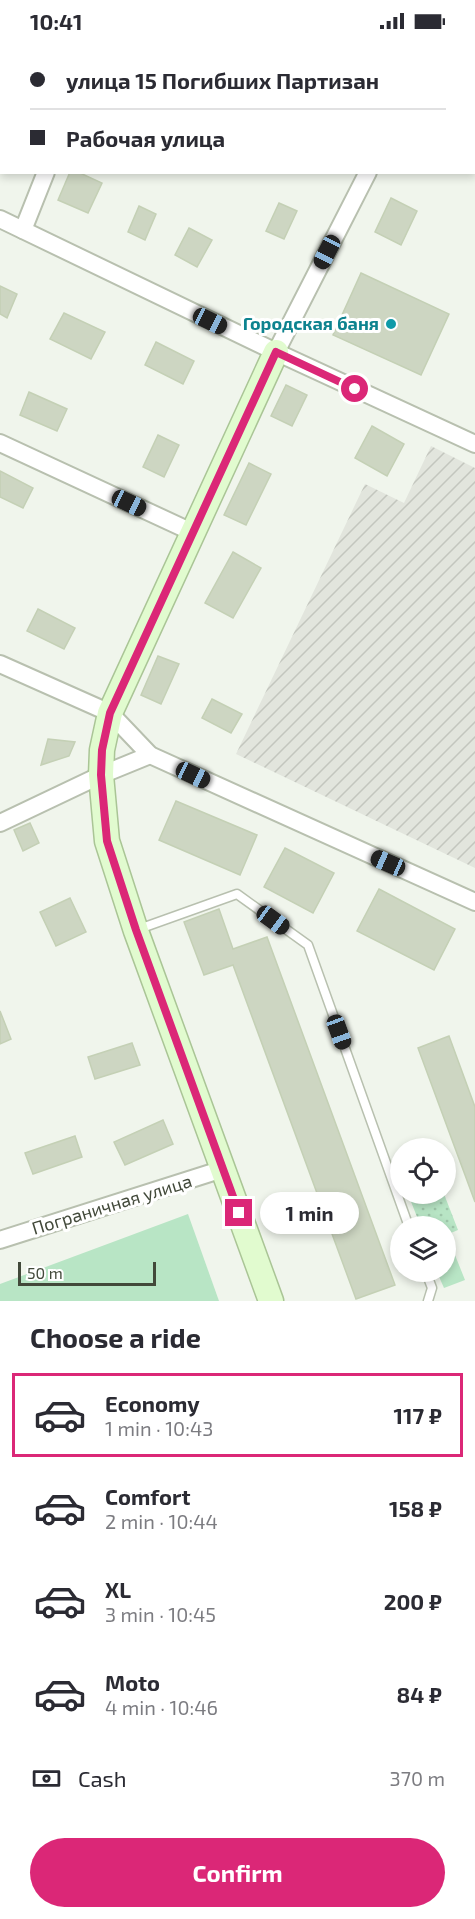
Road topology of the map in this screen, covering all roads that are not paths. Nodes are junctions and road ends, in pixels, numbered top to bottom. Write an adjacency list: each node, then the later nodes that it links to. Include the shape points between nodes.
1 (45, 174): 4 (street)
2 (367, 174): 5 (street)
3 (0, 219): 4 (street)
4 (23, 230): 5 (street)
5 (276, 352): 7 (street); 8 (street)
6 (0, 443): 8 (street)
7 (475, 444)
8 (194, 533): 10 (street)
9 (0, 663): 10 (street)
10 (110, 713): 11 (street); 12 (street)
11 (150, 755): 12 (street); 14 (street)
12 (101, 775): 13 (street); 15 (street, via 107,841)
13 (0, 823)
14 (475, 902)
15 (136, 930): 16 (street); 17 (lane, via 237,894 308,945)
16 (223, 1169): 18 (street, Пограничная улица); 20 (street)
17 (405, 1216)
18 (0, 1240)
19 (430, 1282): 21 (lane)
20 (270, 1301)
21 (428, 1301)

